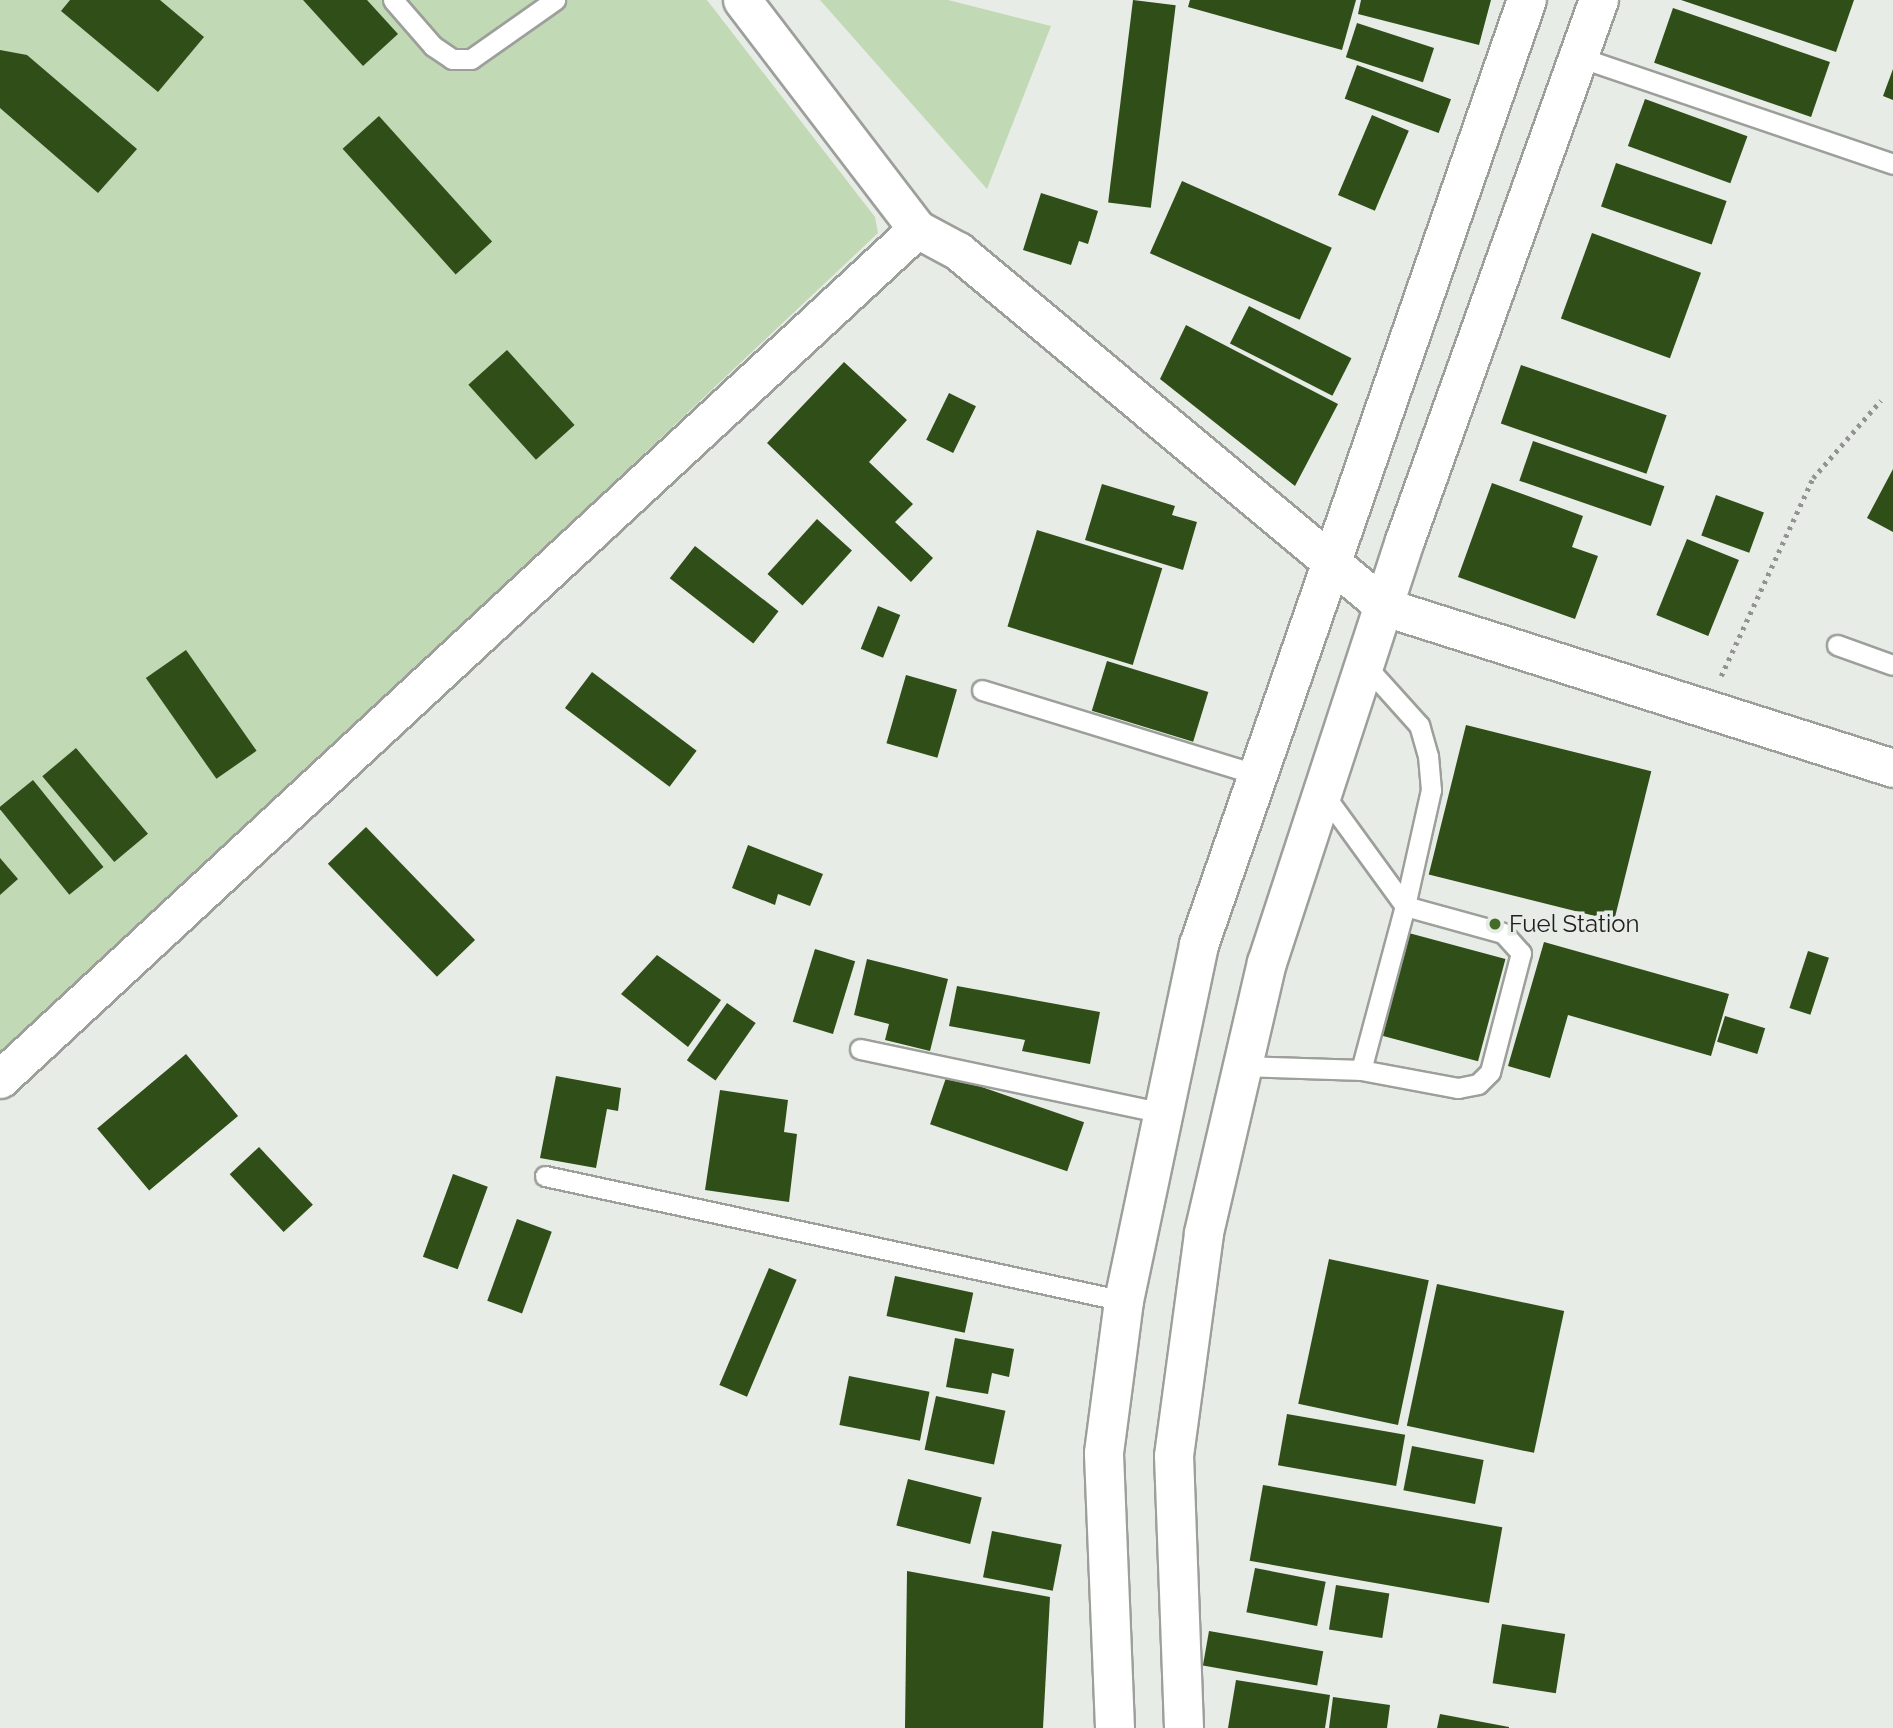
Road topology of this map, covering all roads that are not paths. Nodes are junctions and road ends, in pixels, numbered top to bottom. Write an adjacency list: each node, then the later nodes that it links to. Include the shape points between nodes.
1 (393, 0): 2 (lane, via 433,46 452,59 471,59)
2 (555, 0)
3 (743, 0): 8 (street)
4 (1527, 0): 9 (highway)
5 (1599, 0): 6 (highway)
6 (1579, 57): 7 (lane); 10 (highway)
7 (1893, 164)
8 (917, 229): 9 (street, via 958,251); 22 (street)
9 (1331, 558): 10 (street); 16 (highway)
10 (1385, 607): 12 (highway); 15 (street)
11 (1837, 645): 13 (lane)
12 (1364, 664): 17 (highway); 18 (lane, via 1419,725 1428,756 1431,790)
13 (1893, 666)
14 (982, 690): 16 (lane)
15 (1893, 768)
16 (1255, 774): 23 (highway, via 1199,945)
17 (1322, 793): 18 (lane); 20 (highway, via 1267,963)
18 (1405, 906): 21 (lane); 21 (lane, via 1518,942 1521,953 1490,1072 1478,1084 1458,1088)
19 (860, 1049): 23 (lane)
20 (1243, 1066): 21 (lane); 27 (highway, via 1204,1233 1174,1455)
21 (1361, 1070)
22 (0, 1079)
23 (1164, 1113): 25 (highway)
24 (545, 1176): 25 (lane)
25 (1124, 1301): 26 (highway, via 1104,1453)
26 (1115, 1728)
27 (1184, 1728)

